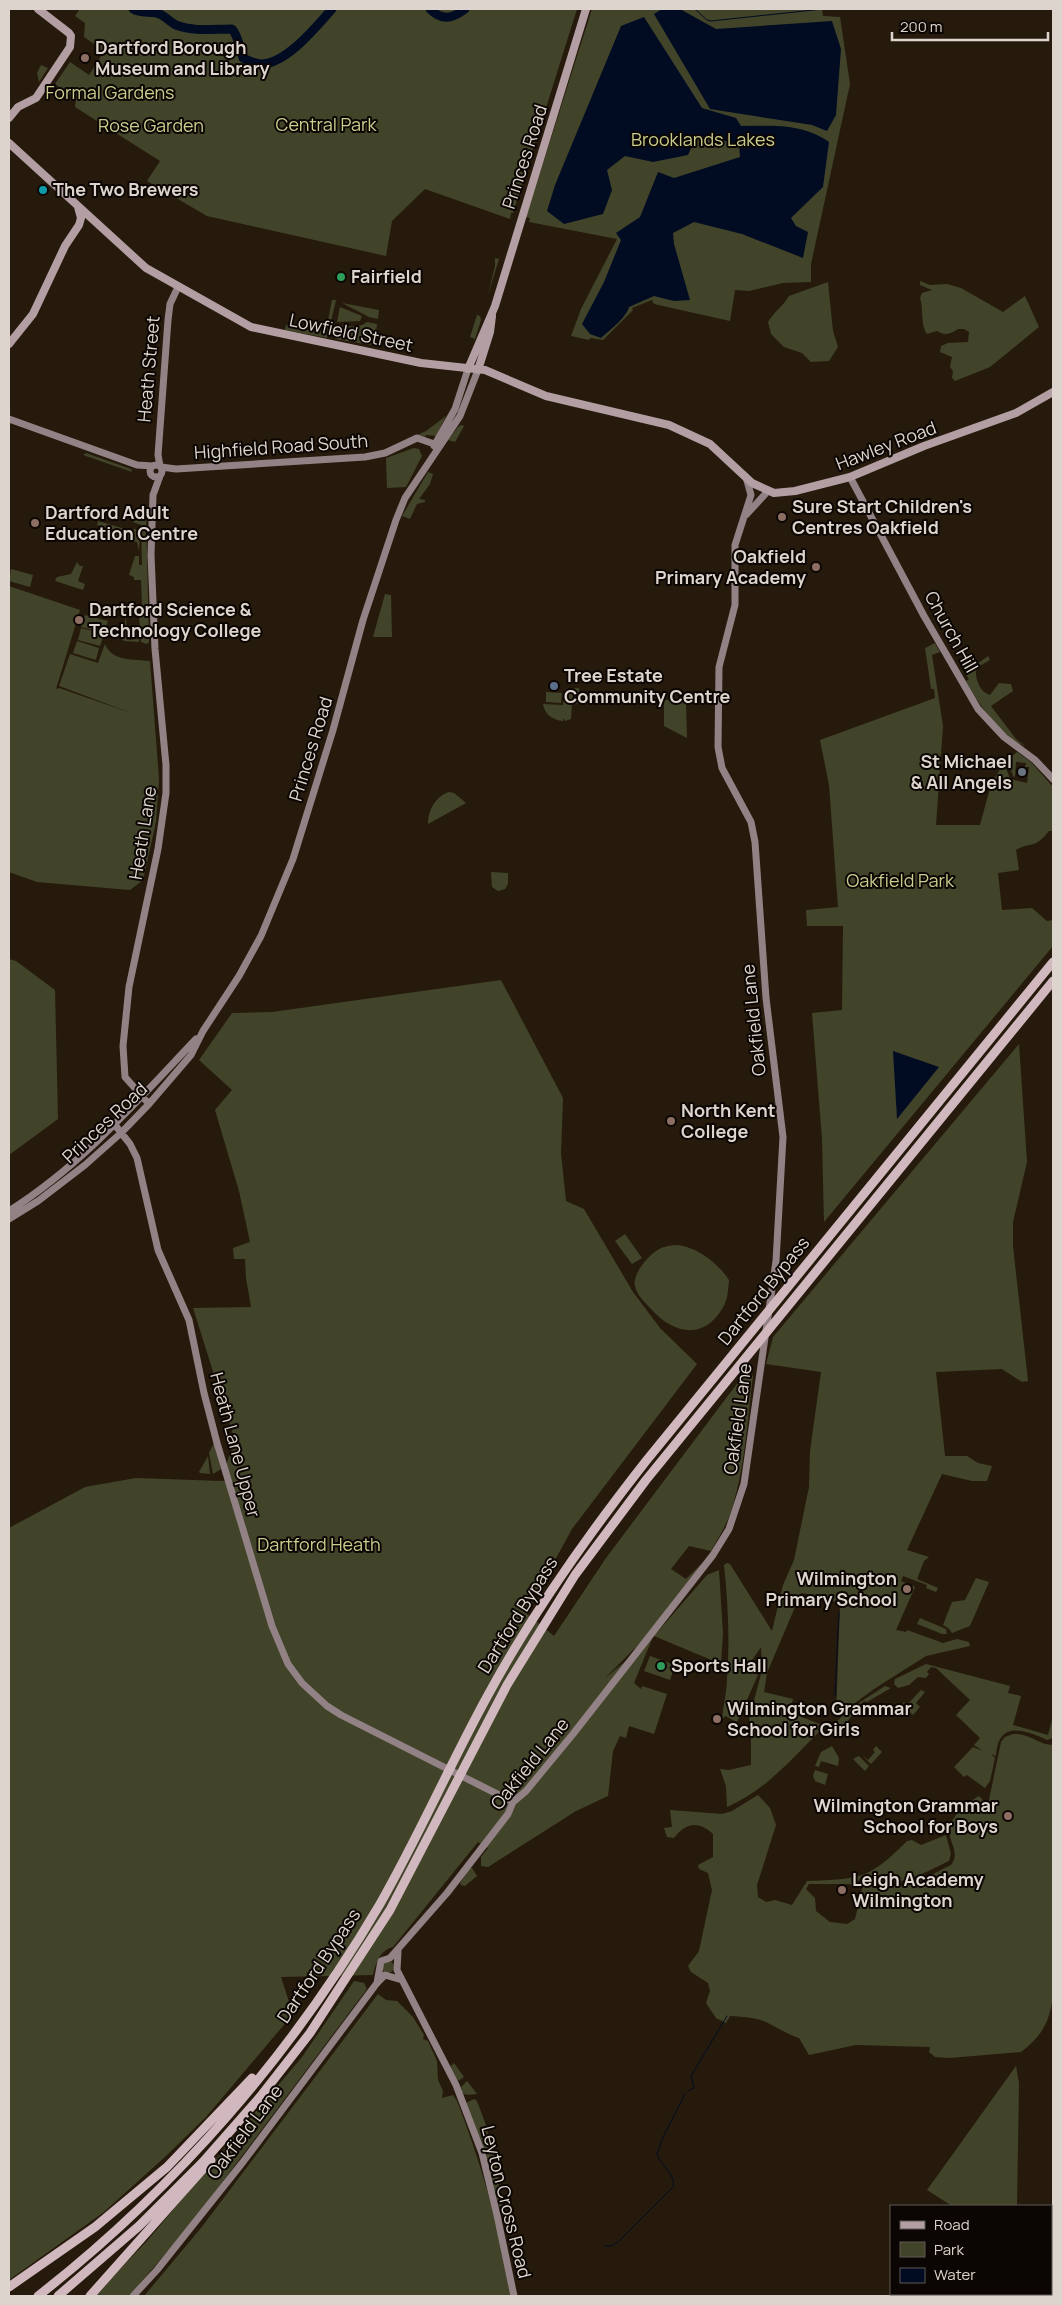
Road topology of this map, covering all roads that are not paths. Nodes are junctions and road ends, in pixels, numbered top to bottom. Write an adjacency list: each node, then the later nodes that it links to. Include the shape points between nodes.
1 (38, 9): 3 (main road, via 69,33 70,47 36,98 18,107)
2 (586, 9): 10 (main road, Princes Road)
3 (9, 118)
4 (9, 143): 5 (main road, Lowfield Street)
5 (78, 206): 6 (main road, Lowfield Street); 8 (main road)
6 (86, 212): 7 (main road, Lowfield Street); 8 (main road)
7 (93, 221): 8 (main road); 9 (main road, Lowfield Street, via 146,268)
8 (81, 224): 11 (main road, via 65,246 33,314)
9 (178, 287): 12 (main road, Lowfield Street, via 255,329 421,363); 18 (street, Heath Street, via 169,310)
10 (492, 314): 12 (main road, Princes Road); 13 (main road, Princes Road)
11 (9, 344)
12 (468, 369): 13 (main road, Lowfield Street); 16 (street, Princes Road, via 455,408)
13 (478, 370): 16 (street, Princes Road, via 463,411); 20 (main road, Lowfield Street, via 494,373 546,396 672,426 707,442)
14 (1053, 392): 21 (main road, Hawley Road, via 1016,412)
15 (9, 419): 17 (street)
16 (436, 448): 18 (street, Highfield Road South, via 414,440 385,453 365,457); 28 (street, Princes Road, via 405,498 387,543 333,730 283,885 261,936)
17 (136, 465): 18 (street); 19 (street)
18 (158, 469): 19 (street, via 156,477); 23 (street, Heath Lane)
19 (152, 475): 23 (street, Heath Lane)
20 (746, 477): 22 (main road); 24 (street, Oakfield Lane, via 751,492)
21 (850, 477): 22 (main road, Hawley Road, via 795,491 780,493); 25 (street, Church Hill, via 978,709 1004,737)
22 (764, 489): 24 (street, Oakfield Lane)
23 (153, 495): 29 (street, Heath Lane, via 151,554 155,649 166,793 158,849 129,987 123,1046 125,1077)
24 (743, 518): 35 (street, Oakfield Lane, via 735,545 735,606 719,665 718,747 722,768 751,822 756,842 766,998 783,1137 776,1261 744,1484 729,1529 713,1555 573,1734 526,1792)
25 (1053, 779)
26 (1053, 962): 37 (highway, Dartford Bypass, via 646,1461 587,1538 493,1686 380,1904)
27 (1053, 981): 38 (highway, Dartford Bypass, via 646,1480 580,1568 508,1684 390,1910 310,2033)
28 (203, 1031): 29 (street, Princes Road); 30 (street, Princes Road, via 191,1055)
29 (143, 1098): 30 (street, Heath Lane); 31 (street, Princes Road)
30 (149, 1104): 32 (street, Princes Road)
31 (115, 1125): 32 (street, Heath Lane Upper); 33 (street, Princes Road, via 82,1157 35,1195)
32 (121, 1133): 34 (street, Princes Road, via 46,1195); 35 (street, Heath Lane Upper, via 137,1158 158,1250 189,1320 225,1472 272,1626 288,1664 302,1683 340,1715)
33 (9, 1211)
34 (9, 1219)
35 (513, 1802): 36 (street, Oakfield Lane, via 508,1814 447,1893 398,1949)
36 (390, 1968): 43 (street, Oakfield Lane, via 237,2169); 44 (street, Leyton Cross Road, via 402,1980 456,2085 482,2153)
37 (299, 2026): 39 (highway, via 167,2167 95,2227); 40 (highway, Dartford Bypass, via 239,2103 184,2164 105,2240)
38 (260, 2097): 41 (highway, Dartford Bypass, via 203,2162 139,2226); 42 (highway, via 204,2169)
39 (9, 2287)
40 (38, 2296)
41 (58, 2296)
42 (90, 2296)
43 (133, 2296)
44 (514, 2296)

